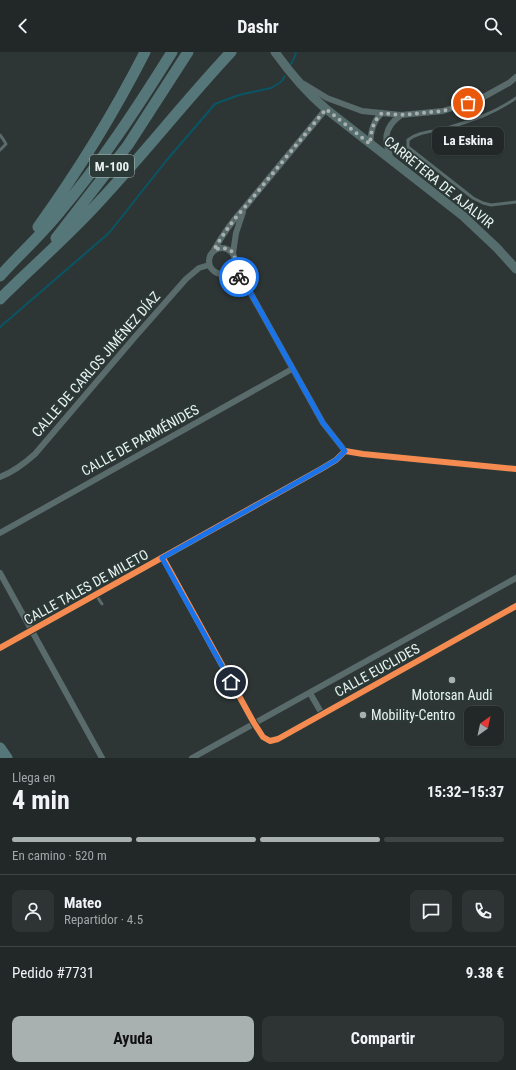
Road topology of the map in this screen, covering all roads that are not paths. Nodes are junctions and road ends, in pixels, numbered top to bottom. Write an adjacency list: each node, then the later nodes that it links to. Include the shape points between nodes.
1 (145, 52): 22 (highway, via 102,131)
2 (172, 52): 22 (highway, M-100, via 116,138 80,187 57,216)
3 (188, 52): 26 (highway, M-100, via 128,145)
4 (230, 52): 26 (highway, via 99,202)
5 (275, 52): 6 (street, CARRETERA DE AJALVIR)
6 (293, 76): 9 (street, CARRETERA DE AJALVIR); 10 (street, via 327,98 362,111)
7 (516, 77): 11 (street, via 472,102 443,111)
8 (516, 98): 18 (lane, via 496,111 470,122 418,134 408,140 408,147 474,198 490,205)
9 (326, 109): 13 (street, CARRETERA DE AJALVIR); 19 (street)
10 (382, 113): 11 (street); 13 (street, via 374,124)
11 (401, 115): 14 (street, via 389,126)
12 (0, 135): 15 (lane, via 6,144)
13 (370, 144): 16 (street, CARRETERA DE AJALVIR)
14 (386, 144): 16 (street); 17 (street)
15 (0, 150)
16 (377, 150): 17 (street, CARRETERA DE AJALVIR)
17 (392, 161): 25 (street, CARRETERA DE AJALVIR, via 463,216)
18 (516, 202)
19 (245, 207): 20 (street, via 234,218); 21 (street)
20 (214, 250): 21 (street, via 227,248); 23 (street, via 208,259)
21 (232, 253): 24 (street, via 235,258)
22 (12, 263): 27 (highway, M-100)
23 (209, 265): 24 (street, via 216,274 222,275); 32 (street, CALLE DE CARLOS JIMÉNEZ DÍAZ, via 198,268 186,279 35,454)
24 (233, 269): 29 (street, via 245,283)
25 (516, 270)
26 (26, 273): 28 (highway, M-100)
27 (0, 276)
28 (0, 299)
29 (292, 369): 30 (street, via 323,423); 33 (street, CALLE DE PARMÉNIDES)
30 (345, 451): 31 (street); 34 (street, CALLE TALES DE MILETO, via 321,469)
31 (516, 469)
32 (0, 477)
33 (0, 533)
34 (162, 558): 37 (street, CALLE TALES DE MILETO); 44 (street)
35 (0, 573): 40 (street)
36 (516, 578): 42 (street, CALLE EUCLIDES)
37 (96, 595): 38 (lane); 40 (street, CALLE TALES DE MILETO)
38 (102, 604)
39 (516, 606): 43 (street, CALLE EUCLIDES)
40 (33, 631): 41 (street, CALLE TALES DE MILETO); 47 (street)
41 (0, 648)
42 (310, 693): 43 (street); 44 (street, CALLE EUCLIDES)
43 (322, 714): 44 (street, CALLE EUCLIDES, via 270,741 263,737)
44 (254, 723): 48 (street)
45 (0, 748): 46 (highway)
46 (7, 758)
47 (102, 758)
48 (192, 758)

